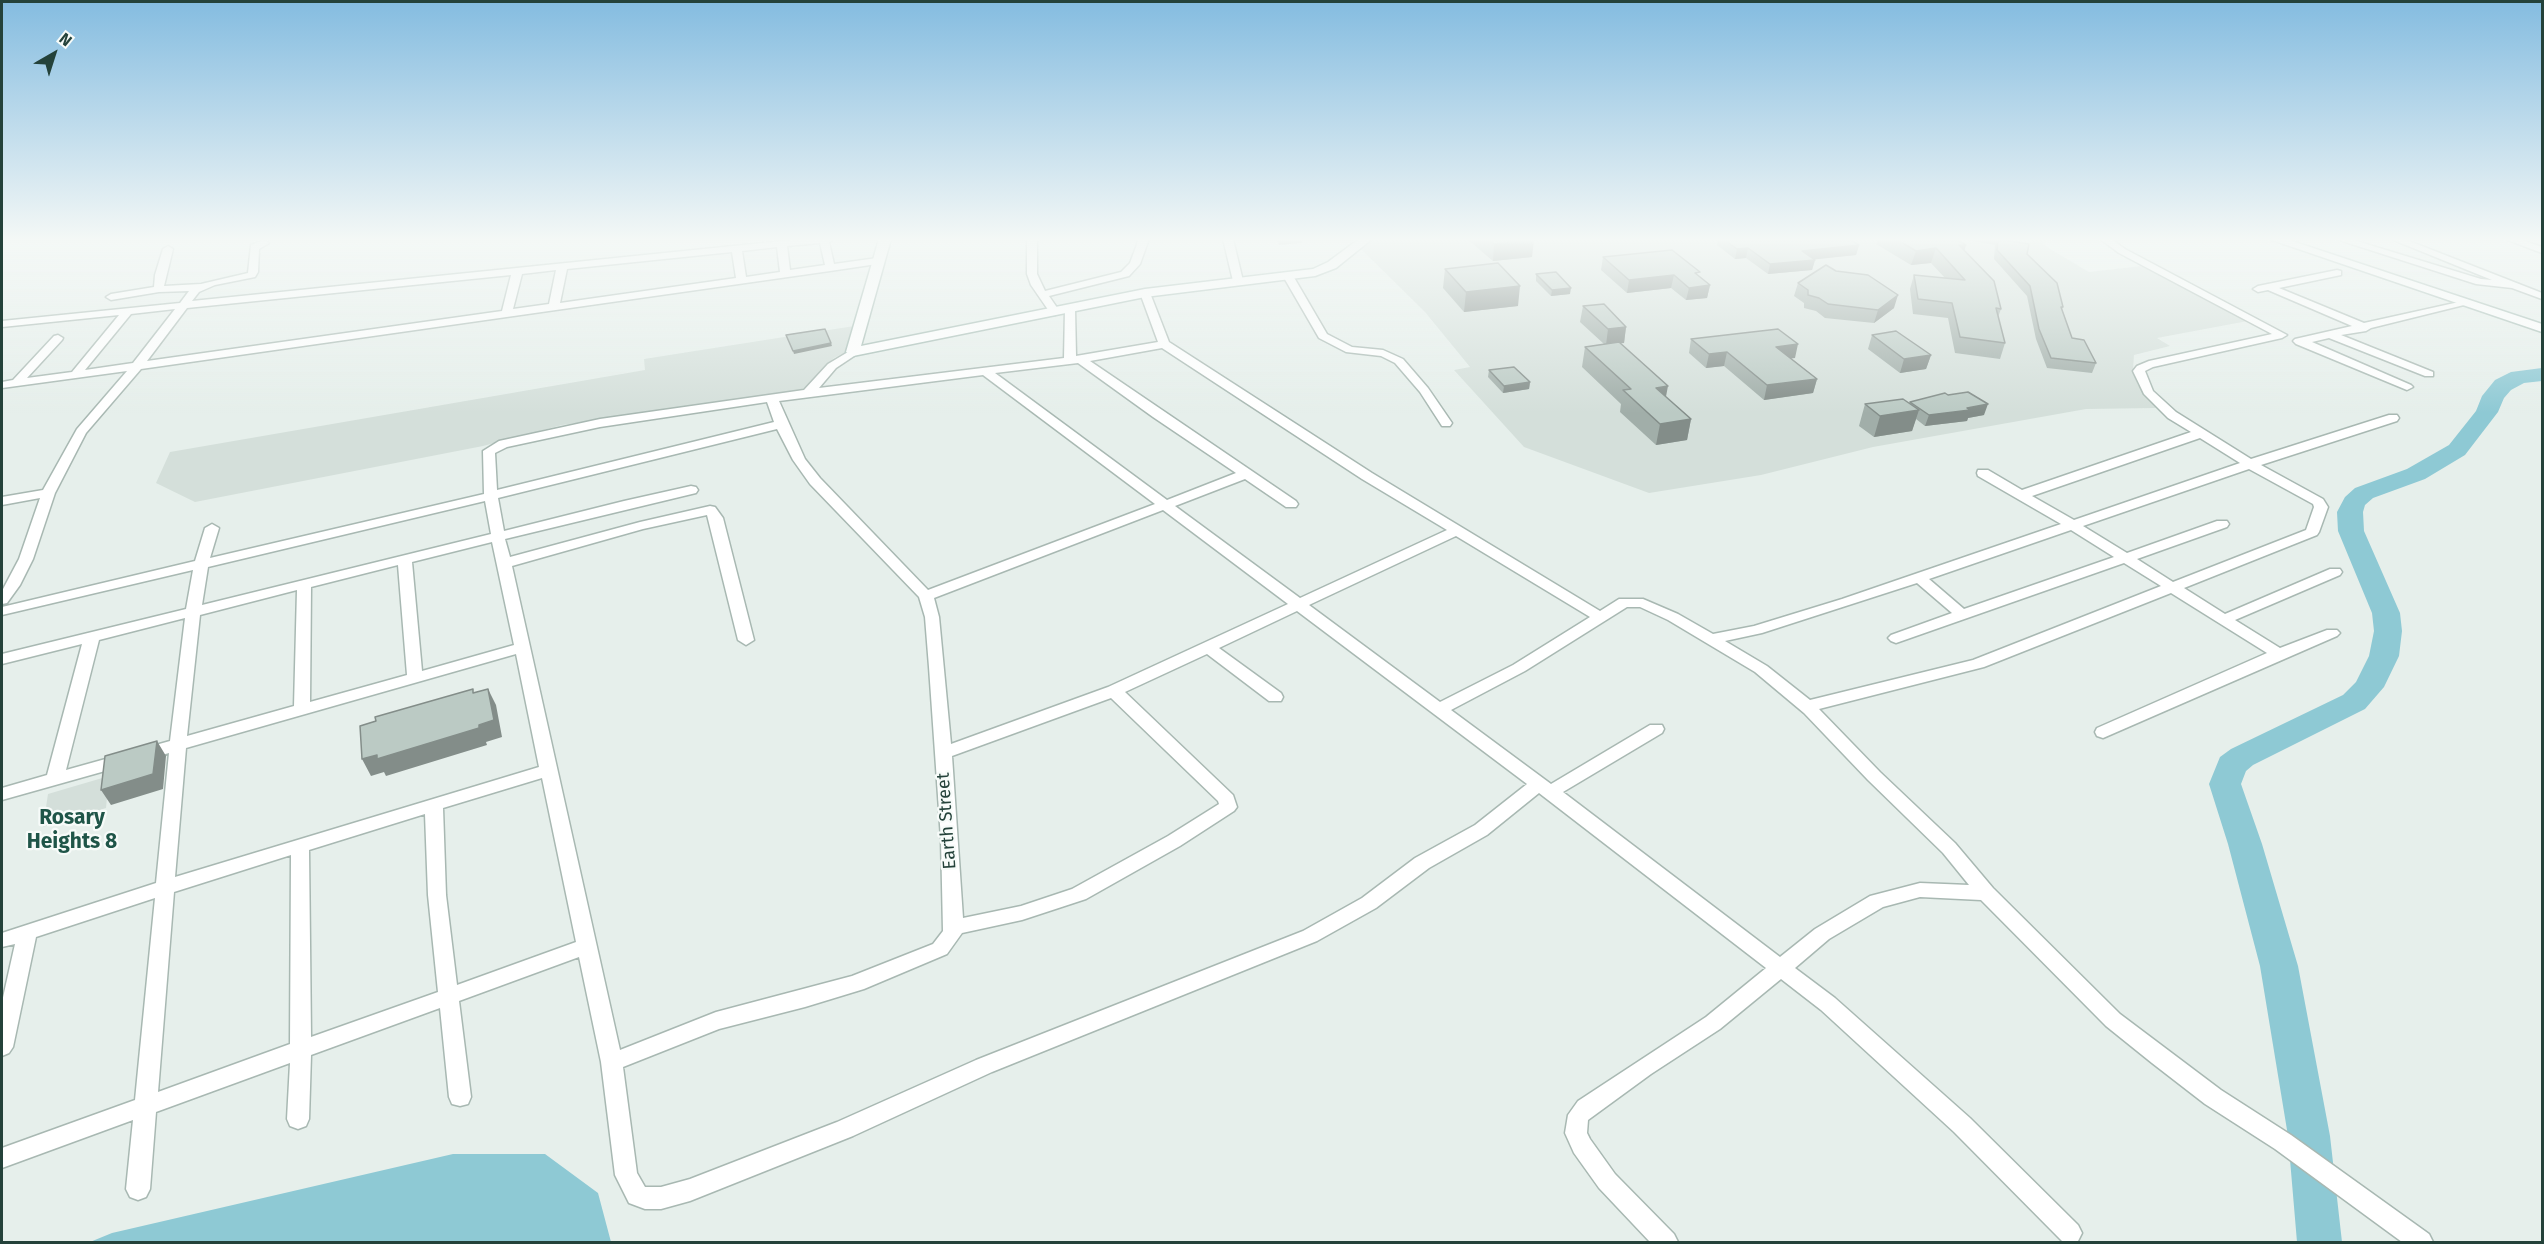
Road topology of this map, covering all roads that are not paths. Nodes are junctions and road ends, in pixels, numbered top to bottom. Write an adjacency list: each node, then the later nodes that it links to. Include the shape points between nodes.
1 (190, 297): 15 (street)
2 (270, 297): 15 (street)
3 (511, 297): 20 (street)
4 (556, 297): 16 (street)
5 (623, 297): 16 (street)
6 (867, 297): 29 (street)
7 (1046, 297): 19 (street)
8 (1126, 297): 17 (street)
9 (1147, 297): 28 (street)
10 (1300, 297): 41 (street, via 1323,336 1350,350 1383,353 1399,361)
11 (2212, 297): 24 (street)
12 (2287, 297): 22 (street)
13 (2449, 297): 14 (street)
14 (2464, 302): 22 (street); 23 (street)
15 (182, 306): 18 (street); 31 (street)
16 (554, 307): 20 (street)
17 (1070, 309): 19 (street); 30 (street)
18 (127, 312): 21 (street); 34 (street)
19 (1055, 312): 29 (street)
20 (507, 313): 31 (street)
21 (2, 324)
22 (2366, 328): 25 (street)
23 (2542, 328)
24 (2282, 334): 27 (street); 43 (street, via 2141,368 2142,380 2155,401)
25 (2331, 335): 27 (street); 33 (street)
26 (58, 338): 35 (street)
27 (2300, 342): 37 (street)
28 (1164, 344): 30 (street); 57 (street, via 1367,476)
29 (853, 352): 38 (street, via 832,366)
30 (1075, 359): 32 (street); 46 (street)
31 (137, 366): 34 (street); 48 (street, via 81,432)
32 (984, 370): 38 (street); 53 (street)
33 (2429, 374)
34 (75, 375): 35 (street)
35 (17, 382): 36 (street)
36 (2, 385)
37 (2407, 387)
38 (808, 393): 39 (street)
39 (772, 399): 42 (street, Earth Street); 50 (street, via 600,423 503,444 488,454)
40 (2393, 418): 44 (street)
41 (1446, 423)
42 (781, 424): 50 (street); 67 (street, Earth Street, via 815,481)
43 (2201, 433): 44 (street); 49 (street)
44 (2250, 464): 55 (street); 66 (street, via 2318,502 2321,507 2312,532)
45 (1983, 473): 49 (street)
46 (1246, 474): 52 (street); 53 (street)
47 (691, 490): 58 (street)
48 (48, 493): 51 (street); 68 (street, via 26,559)
49 (2021, 495): 55 (street)
50 (491, 496): 58 (street); 62 (street)
51 (2, 501)
52 (1291, 504)
53 (1166, 505): 67 (street); 69 (street)
54 (2222, 524): 59 (street)
55 (2073, 525): 59 (street); 64 (street)
56 (212, 528): 62 (street)
57 (1458, 530): 69 (street); 73 (street)
58 (498, 536): 60 (street); 61 (street)
59 (2123, 557): 66 (street); 72 (street)
60 (405, 560): 65 (street); 84 (street)
61 (505, 563): 79 (street, via 710,510 716,518); 81 (street)
62 (201, 564): 70 (street); 71 (street)
63 (2335, 572): 74 (street)
64 (1920, 578): 72 (street); 78 (street, via 1779,624)
65 (304, 584): 71 (street); 88 (street)
66 (2173, 588): 74 (street); 87 (street, via 1978,664)
67 (926, 596): 93 (street, Earth Street, via 932,617)
68 (2, 600)
69 (1300, 604): 80 (street); 89 (street)
70 (2, 611)
71 (193, 612): 76 (street); 92 (street)
72 (1961, 614): 77 (street)
73 (1600, 617): 78 (street, via 1620,603 1634,601); 89 (street, via 1520,668)
74 (2223, 620): 82 (street)
75 (2332, 633): 82 (street)
76 (92, 636): 83 (street); 95 (street)
77 (1896, 638)
78 (1713, 639): 87 (street, via 1761,669)
79 (746, 640)
80 (1208, 647): 85 (street); 86 (street)
81 (521, 648): 84 (street); 94 (street)
82 (2278, 654): 91 (street)
83 (2, 659)
84 (416, 677): 88 (street)
85 (1114, 691): 93 (street); 102 (street, via 1227,799 1228,807 1079,894 1022,913)
86 (1275, 697)
87 (1808, 706): 101 (street, via 1949,848)
88 (302, 710): 92 (street)
89 (1438, 710): 96 (street)
90 (1656, 729): 96 (street)
91 (2103, 732)
92 (178, 745): 95 (street); 100 (street)
93 (943, 753): 102 (street, Earth Street)
94 (548, 770): 98 (street); 105 (street)
95 (55, 779): 97 (street)
96 (1545, 787): 106 (street); 110 (street, via 1422,863 1369,903 1310,936 984,1066 845,1129 690,1190 661,1198 636,1196 622,1151)
97 (2, 794)
98 (434, 805): 99 (street); 107 (street, via 436,896)
99 (300, 847): 100 (street); 109 (street)
100 (166, 887): 103 (street); 112 (street)
101 (1986, 893): 106 (street, via 1920,890 1889,896 1822,934); 118 (street, via 2113,1020 2159,1057)
102 (954, 927): 110 (street, via 940,949 857,983 716,1021)
103 (27, 932): 104 (street); 108 (street)
104 (2, 940)
105 (586, 946): 107 (street); 110 (street)
106 (1780, 967): 116 (street, via 1877,1046); 117 (street, via 1713,1023 1613,1088 1579,1115 1576,1133 1593,1162)
107 (449, 997): 109 (street); 111 (street)
108 (2, 1047)
109 (301, 1050): 112 (street); 113 (street)
110 (612, 1062)
111 (460, 1097)
112 (147, 1107): 114 (street); 115 (street)
113 (298, 1119)
114 (2, 1158)
115 (138, 1189)
116 (2070, 1233)
117 (1666, 1242)
118 (2421, 1242)

